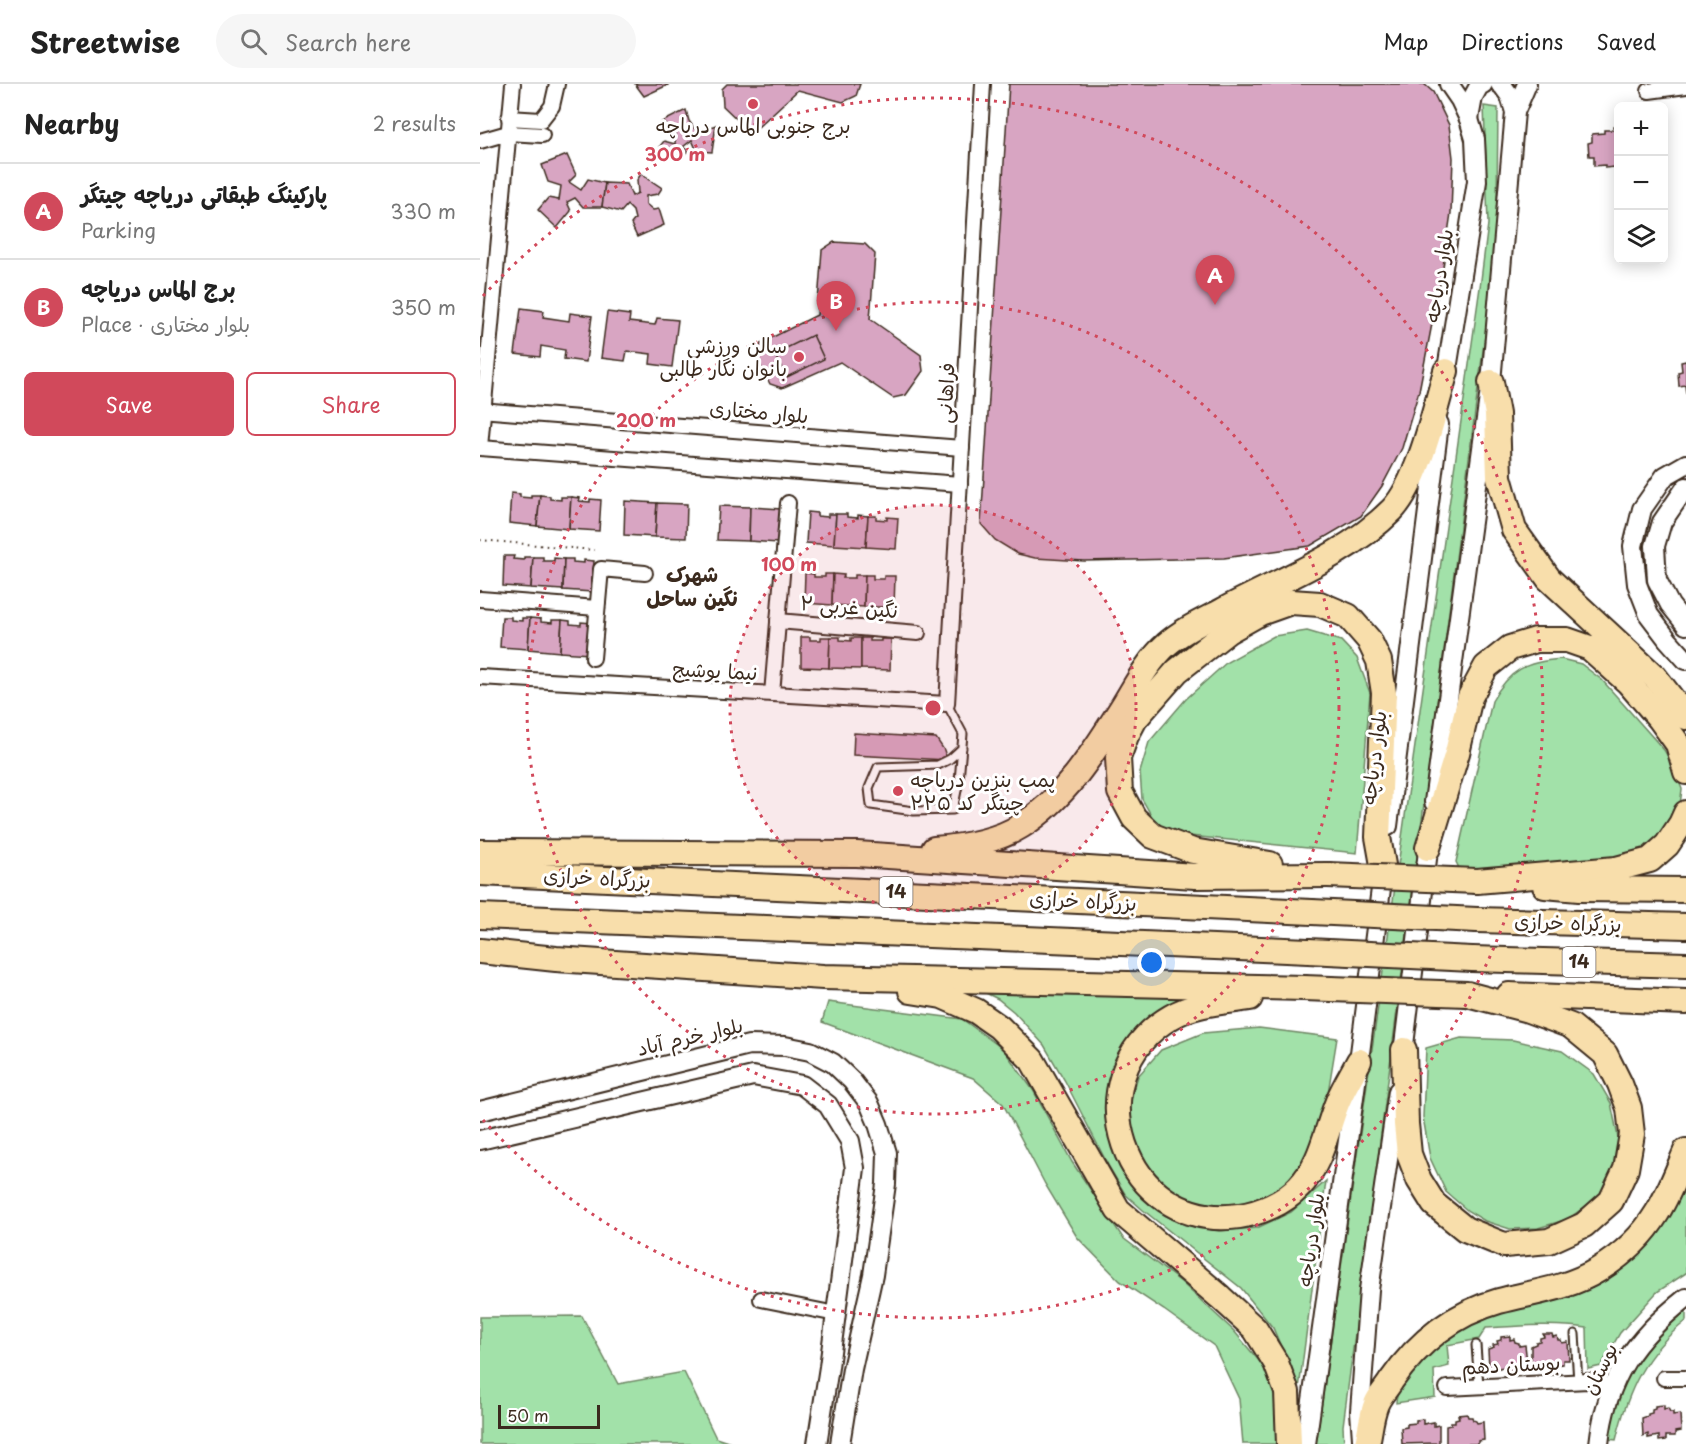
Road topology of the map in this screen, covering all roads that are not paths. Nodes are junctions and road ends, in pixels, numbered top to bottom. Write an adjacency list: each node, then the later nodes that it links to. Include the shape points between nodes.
1 (513, 84): 11 (street)
2 (557, 84): 11 (street, via 552,106 541,120)
3 (983, 84): 22 (street, فراهانی)
4 (1449, 84): 12 (main road, بلوار دریاچه)
5 (1483, 84): 12 (main road, via 1473,97)
6 (1500, 84): 10 (main road, via 1510,96)
7 (1527, 84): 10 (main road)
8 (1686, 86): 9 (street)
9 (1649, 91)
10 (1515, 112): 19 (main road)
11 (509, 118): 13 (street)
12 (1469, 119): 18 (main road, بلوار دریاچه, via 1475,139 1477,181)
13 (508, 133): 14 (street); 15 (street); 16 (street)
14 (542, 135)
15 (480, 141)
16 (495, 279): 17 (street); 20 (street)
17 (480, 283)
18 (1446, 371): 44 (highway, via 1412,480 1394,508 1367,532 1327,558 1189,628 1167,644 1083,767 1049,806 1020,827 987,840 950,848); 45 (main road, بلوار دریاچه)
19 (1491, 382): 38 (highway, via 1497,414 1499,477 1514,530 1549,579 1655,677); 42 (main road)
20 (482, 410): 21 (street); 22 (street, بلوار مختاری)
21 (480, 447): 24 (street)
22 (962, 448): 24 (street, فراهانی)
23 (1686, 464): 34 (main road, via 1665,476 1642,509 1634,546 1637,584 1649,615)
24 (960, 484): 37 (street, فراهانی)
25 (1686, 487): 31 (main road, via 1662,522 1655,546 1658,580 1670,605)
26 (788, 503): 30 (street)
27 (645, 573): 29 (street, via 601,569)
28 (480, 599): 29 (street)
29 (597, 608): 33 (street)
30 (778, 621): 32 (street, نگین غربی ۲); 36 (street)
31 (1686, 624)
32 (918, 633)
33 (593, 658)
34 (1686, 660)
35 (480, 677): 36 (street, نیما یوشیج)
36 (772, 694): 37 (street, نیما یوشیج)
37 (947, 704): 39 (lane, via 963,734)
38 (1686, 717)
39 (962, 748): 39 (lane, via 953,810 914,811 871,805 869,788 878,767 938,765)
40 (1686, 772): 42 (highway, via 1678,744 1660,719 1628,682 1590,648 1567,640 1536,640 1510,648 1486,667 1470,697)
41 (1686, 813): 48 (highway, via 1667,845 1650,860 1616,869)
42 (1428, 848): 58 (main road)
43 (480, 852): 44 (highway)
44 (858, 854): 47 (highway, via 1196,876)
45 (1383, 865): 47 (highway, via 1378,837 1384,693 1379,662 1369,640 1348,616 1320,604 1290,602 1228,631 1177,671 1135,718 1126,736 1118,758 1120,792 1134,818 1153,836 1192,851); 59 (main road, بلوار دریاچه)
46 (480, 873): 51 (highway, بزرگراه خرازی / 14, bridge, via 1477,920)
47 (1328, 874): 48 (highway, bridge)
48 (1477, 881): 49 (highway, via 1579,889)
49 (1686, 890)
50 (480, 916): 53 (highway, بزرگراه خرازی / 14, bridge)
51 (1686, 926)
52 (480, 951): 54 (highway)
53 (1686, 965)
54 (823, 977): 55 (highway); 78 (highway, via 942,996 976,1011 999,1027 1032,1060 1118,1210 1255,1329 1276,1363 1287,1392)
55 (1304, 988): 56 (highway, bridge); 59 (highway, via 1196,1007 1172,1016 1137,1048 1119,1089 1118,1115 1131,1160 1148,1185 1164,1200 1208,1216 1248,1214 1284,1199 1299,1188 1313,1168 1338,1102)
56 (1467, 994): 57 (highway); 58 (highway, via 1571,1026 1605,1054 1629,1108 1632,1134 1626,1169 1611,1200 1584,1225 1549,1241 1504,1245 1465,1229 1434,1204 1409,1154)
57 (1686, 1002)
58 (1404, 1050): 80 (main road, via 1369,1290 1360,1411)
59 (1359, 1061): 79 (main road, بلوار دریاچه)
60 (480, 1111): 69 (main road, بلوار خرم آباد, via 749,1045 802,1049 833,1063 869,1102 887,1153 873,1275)
61 (480, 1140): 65 (main road, via 753,1076 802,1085 828,1105 850,1141 855,1168)
62 (1686, 1151): 81 (highway, via 1656,1215 1622,1253 1600,1269 1570,1284 1481,1306 1428,1338 1405,1362 1376,1404)
63 (1686, 1298): 74 (main road, بوستان, via 1663,1316 1632,1351)
64 (761, 1299): 65 (street)
65 (836, 1314): 68 (main road)
66 (1575, 1334): 72 (lane)
67 (1476, 1346): 73 (lane)
68 (829, 1367): 69 (main road); 76 (main road)
69 (852, 1370): 77 (main road, بلوار خرم آباد)
70 (1664, 1378): 71 (street)
71 (1686, 1378)
72 (1578, 1382): 73 (street, بوستان دهم); 74 (street, بوستان دهم)
73 (1479, 1386): 75 (street, بوستان دهم)
74 (1612, 1386): 82 (main road, بوستان, via 1601,1421)
75 (1447, 1388)
76 (817, 1444)
77 (840, 1444)
78 (1289, 1444)
79 (1306, 1444)
80 (1362, 1444)
81 (1367, 1444)
82 (1599, 1444)

